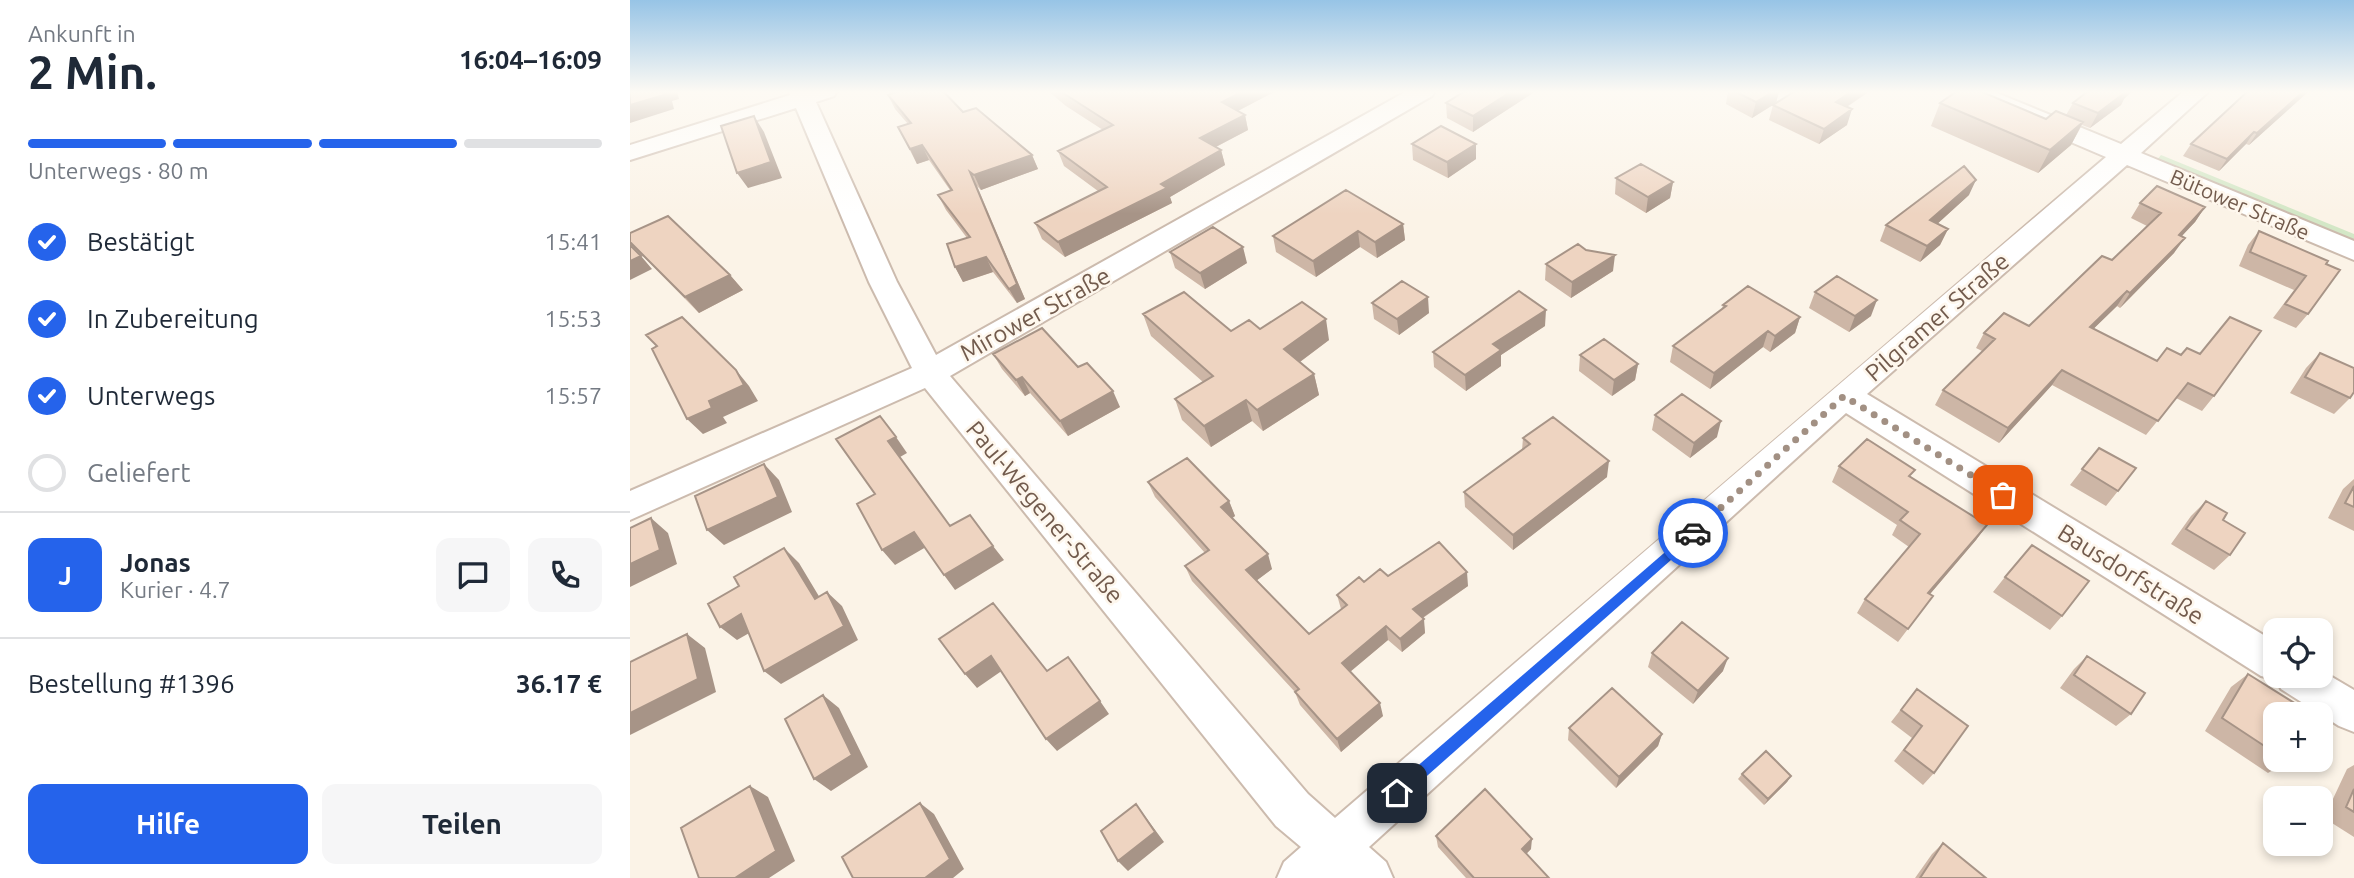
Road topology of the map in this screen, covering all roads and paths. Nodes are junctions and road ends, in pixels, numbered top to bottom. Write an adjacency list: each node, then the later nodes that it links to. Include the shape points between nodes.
1 (694, 132): 6 (street)
2 (825, 132): 9 (street, Paul-Wegener-Straße, via 883,282)
3 (1352, 132): 9 (street, Mirower Straße)
4 (2067, 132): 7 (street, Bütower Straße)
5 (2151, 132): 7 (street, Pilgramer Straße)
6 (630, 153)
7 (2124, 156): 8 (street, Bütower Straße); 10 (street, Pilgramer Straße)
8 (2354, 251)
9 (930, 373): 11 (street, Mirower Straße); 15 (street, Paul-Wegener-Straße, via 1292,810)
10 (1844, 396): 12 (street, Bausdorfstraße); 15 (street, Pilgramer Straße)
11 (630, 506)
12 (2263, 656)
13 (2315, 688): 14 (street)
14 (2354, 712)
15 (1336, 847): 16 (street, Pilgramer Straße); 17 (street, Paul-Wegener-Straße)
16 (1300, 878)
17 (1370, 878)

